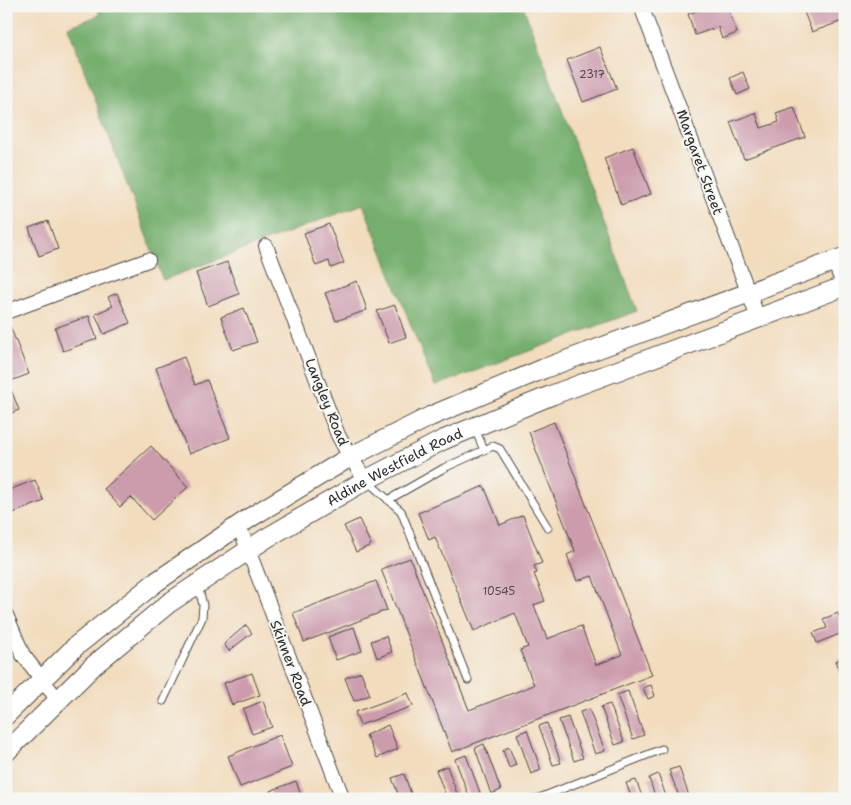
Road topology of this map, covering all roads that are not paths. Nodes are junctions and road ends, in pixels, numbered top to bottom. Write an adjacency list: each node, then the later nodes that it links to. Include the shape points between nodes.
1 (641, 6): 6 (street, Margaret Street)
2 (266, 246): 13 (street, Langley Road, via 338,435)
3 (839, 259): 5 (street); 6 (main road, Aldine Westfield Road)
4 (148, 260): 7 (street)
5 (844, 287): 8 (main road, Aldine Westfield Road)
6 (748, 293): 8 (street, Margaret Street); 9 (main road, Aldine Westfield Road)
7 (6, 312)
8 (758, 318): 10 (main road, Aldine Westfield Road)
9 (543, 369): 10 (main road); 13 (main road, Aldine Westfield Road, via 431,416)
10 (552, 395): 11 (main road, Aldine Westfield Road)
11 (474, 427): 12 (lane); 14 (main road, Aldine Westfield Road)
12 (484, 450): 16 (lane, via 444,468); 19 (lane, via 493,446 500,449)
13 (350, 457): 14 (street, Langley Road); 15 (main road, Aldine Westfield Road)
14 (366, 480): 16 (lane, Langley Road); 17 (main road, Aldine Westfield Road)
15 (302, 486): 17 (main road); 18 (main road, Aldine Westfield Road)
16 (388, 500): 24 (lane, Langley Road, via 401,511)
17 (316, 510): 20 (main road, Aldine Westfield Road)
18 (239, 526): 20 (street, Skinner Road); 23 (main road, Aldine Westfield Road, via 156,582 76,646)
19 (548, 528)
20 (248, 552): 21 (main road, Aldine Westfield Road); 30 (street, Skinner Road)
21 (198, 585): 25 (main road, Aldine Westfield Road, via 169,603 93,666); 26 (lane, via 203,605 202,618)
22 (6, 615): 23 (street, via 23,655)
23 (42, 680): 25 (street); 27 (main road, Aldine Westfield Road)
24 (468, 680)
25 (58, 700): 29 (main road, Aldine Westfield Road)
26 (163, 701)
27 (6, 715)
28 (662, 749): 31 (lane)
29 (6, 752)
30 (343, 799)
31 (537, 799)

